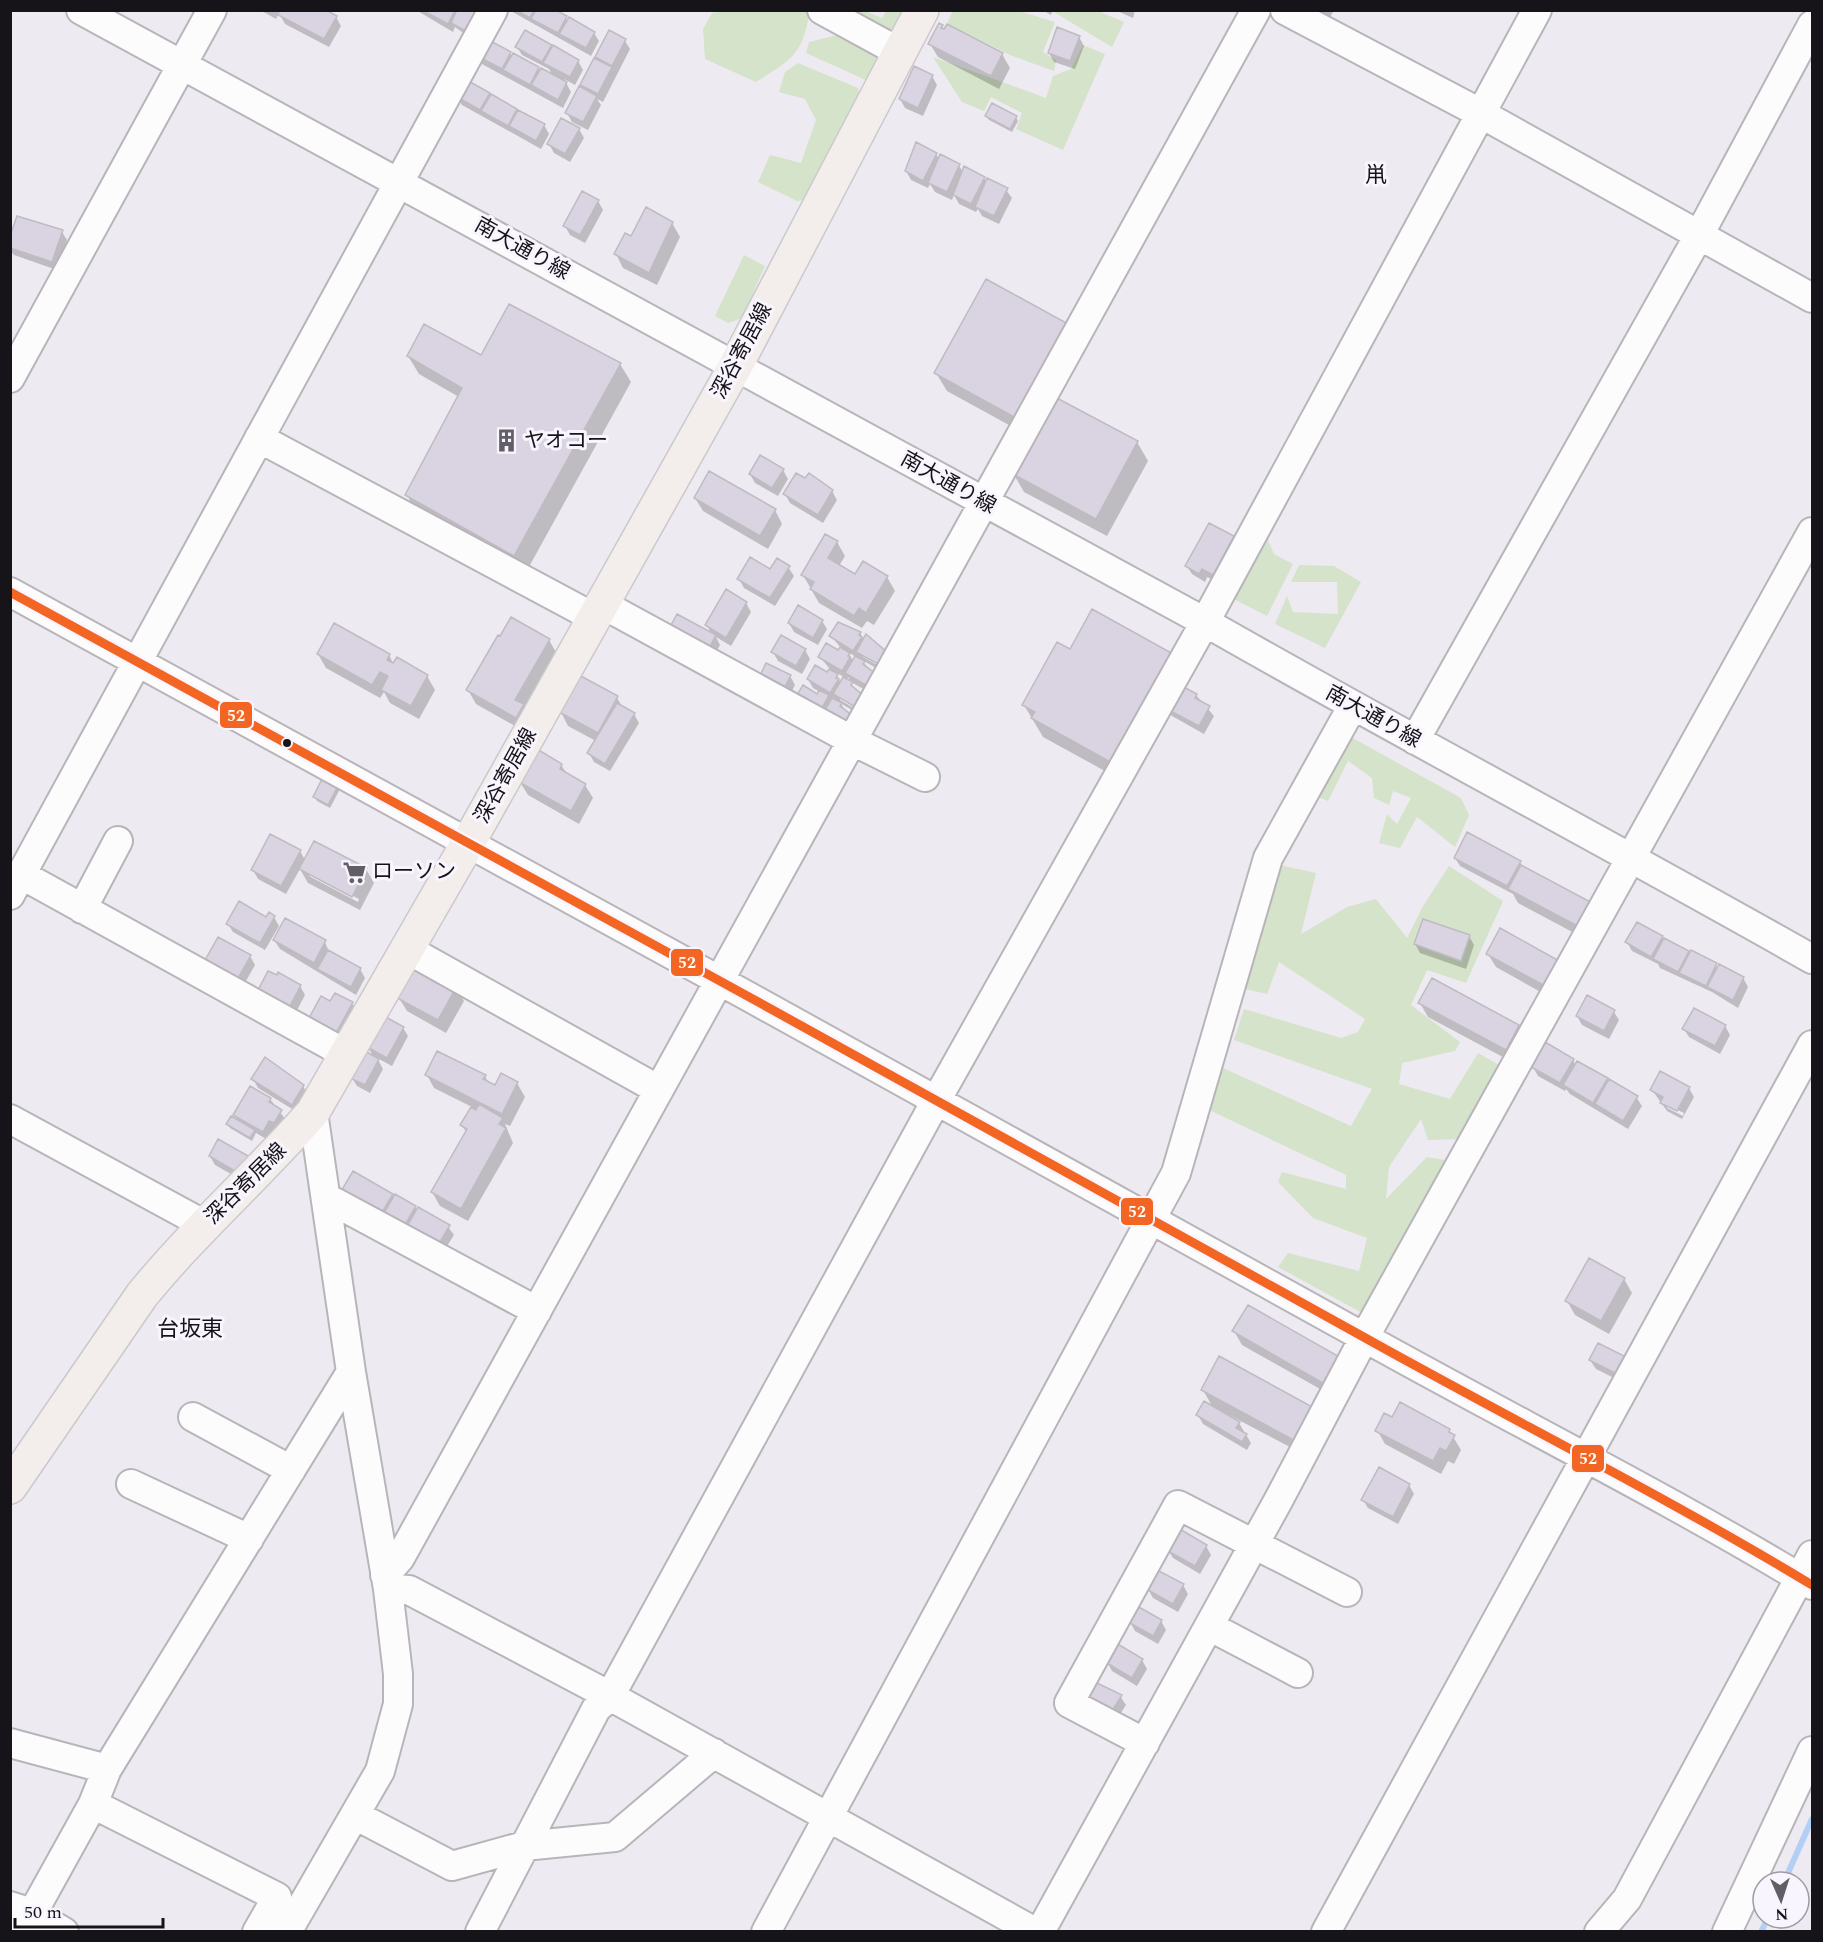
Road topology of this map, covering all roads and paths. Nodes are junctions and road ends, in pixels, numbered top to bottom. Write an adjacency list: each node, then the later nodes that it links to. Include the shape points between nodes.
1 (81, 10): 11 (street, 南大通り線)
2 (212, 10): 11 (street)
3 (492, 10): 13 (street)
4 (822, 10): 10 (street)
5 (922, 10): 10 (main road, 深谷寄居線)
6 (1256, 10): 19 (street)
7 (1285, 10): 12 (street)
8 (1537, 10): 12 (street)
9 (1812, 25): 14 (street)
10 (899, 52): 16 (main road, 深谷寄居線)
11 (181, 66): 13 (street, 南大通り線); 17 (street)
12 (1480, 113): 14 (street); 23 (street)
13 (399, 181): 16 (street, 南大通り線); 18 (street)
14 (1698, 237): 15 (street); 26 (street)
15 (1812, 298)
16 (735, 367): 19 (street, 南大通り線); 22 (main road, 深谷寄居線)
17 (10, 378)
18 (259, 438): 22 (street); 24 (street)
19 (985, 503): 23 (street, 南大通り線); 27 (street)
20 (1812, 532): 31 (street)
21 (10, 592): 24 (street)
22 (599, 611): 27 (street); 30 (main road, 深谷寄居線)
23 (1205, 622): 25 (street, 南大通り線); 40 (street)
24 (138, 662): 30 (street); 32 (street)
25 (1352, 706): 26 (street, 南大通り線); 44 (street, via 1269,858 1176,1173)
26 (1415, 740): 31 (street, 南大通り線)
27 (853, 741): 28 (street); 36 (street)
28 (925, 777)
29 (118, 841): 33 (street)
30 (468, 843): 34 (main road, 深谷寄居線); 36 (street)
31 (1633, 858): 35 (street, 南大通り線); 47 (street)
32 (16, 885): 33 (street)
33 (82, 909): 38 (street)
34 (407, 949): 38 (main road, 深谷寄居線); 39 (street)
35 (1812, 959)
36 (720, 980): 39 (street); 40 (street)
37 (1812, 1045): 50 (street)
38 (346, 1054): 41 (main road, 深谷寄居線)
39 (659, 1090): 46 (street)
40 (937, 1100): 44 (street); 61 (street)
41 (313, 1112): 43 (street); 45 (main road, 深谷寄居線)
42 (10, 1119): 45 (street)
43 (327, 1198): 46 (street); 48 (street)
44 (1153, 1219): 47 (street); 69 (street)
45 (205, 1225): 53 (main road, 深谷寄居線, via 142,1296)
46 (537, 1311): 57 (street)
47 (1364, 1338): 50 (street); 55 (street)
48 (351, 1372): 51 (street); 57 (street)
49 (193, 1417): 51 (street)
50 (1588, 1457): 56 (street); 79 (street)
51 (291, 1470): 54 (street)
52 (131, 1484): 54 (street)
53 (10, 1487)
54 (249, 1539): 66 (street)
55 (1255, 1544): 58 (street); 59 (street); 63 (street, via 1178,1505 1070,1703)
56 (1808, 1573): 80 (street, via 1627,1899)
57 (387, 1582): 61 (street, via 410,1590); 68 (street, via 398,1704 380,1771)
58 (1347, 1592)
59 (1209, 1626): 60 (street); 63 (street)
60 (1298, 1672)
61 (610, 1696): 65 (street); 70 (street, via 596,1709)
62 (10, 1743): 66 (street)
63 (1145, 1743): 78 (street)
64 (1812, 1751): 81 (street)
65 (714, 1753): 69 (street); 70 (street, via 615,1837)
66 (108, 1769): 67 (street)
67 (93, 1804): 71 (street); 74 (street, via 277,1897)
68 (355, 1815): 70 (street, via 452,1866); 72 (street)
69 (829, 1817): 76 (street); 77 (street)
70 (524, 1846): 75 (street)
71 (21, 1917): 73 (street)
72 (298, 1928)
73 (64, 1932)
74 (257, 1932)
75 (480, 1932)
76 (766, 1932)
77 (1035, 1932)
78 (1040, 1932)
79 (1326, 1932)
80 (1599, 1932)
81 (1727, 1932)

